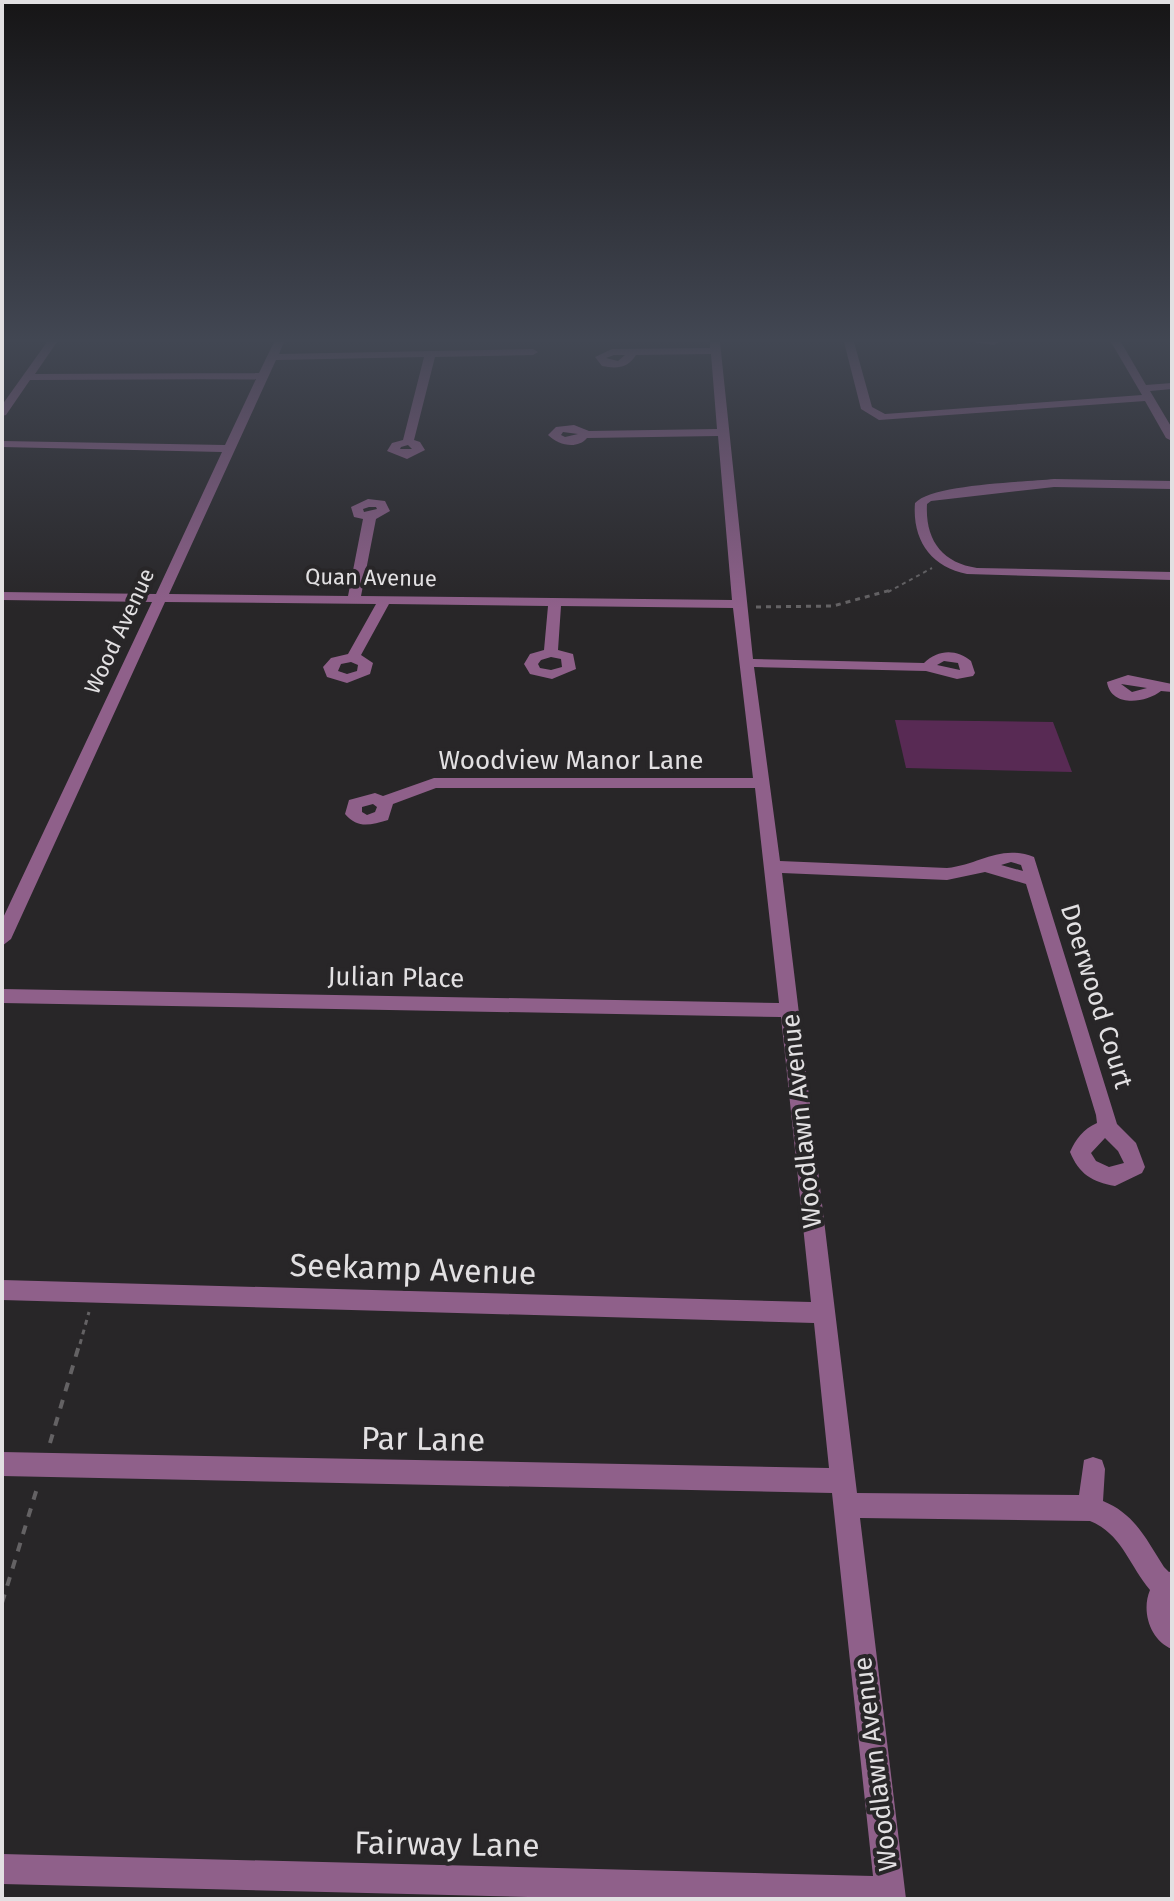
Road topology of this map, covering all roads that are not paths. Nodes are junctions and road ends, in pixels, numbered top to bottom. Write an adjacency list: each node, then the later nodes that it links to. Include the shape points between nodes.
1 (236, 431): 7 (street, Wood Avenue)
2 (411, 431): 5 (street)
3 (725, 432): 4 (street); 16 (street, Woodlawn Avenue)
4 (585, 435)
5 (408, 442)
6 (2, 444): 7 (street)
7 (227, 449): 12 (street, Wood Avenue)
8 (1172, 485): 10 (street, via 1054,483 927,498 920,511 932,552 960,570)
9 (370, 517): 13 (street)
10 (1172, 576)
11 (2, 596): 12 (street, Quan Avenue)
12 (160, 596): 13 (street, Quan Avenue); 24 (street, Wood Avenue)
13 (354, 599): 14 (street, Quan Avenue)
14 (385, 600): 15 (street, Quan Avenue); 18 (street)
15 (555, 602): 16 (street, Quan Avenue); 17 (street)
16 (740, 606): 19 (street, Woodlawn Avenue)
17 (551, 652)
18 (353, 657)
19 (747, 663): 20 (street); 21 (street, Woodlawn Avenue)
20 (928, 667)
21 (762, 783): 22 (street, Woodview Manor Lane, via 434,783); 23 (street, Woodlawn Avenue)
22 (383, 802)
23 (773, 867): 26 (street, Woodlawn Avenue); 27 (street, Doerwood Court, via 947,874 1014,854 1028,861)
24 (2, 939)
25 (2, 996): 26 (street, Julian Place)
26 (788, 1010): 29 (street, Woodlawn Avenue)
27 (1107, 1128)
28 (2, 1290): 29 (street, Seekamp Avenue)
29 (822, 1313): 32 (street, Woodlawn Avenue)
30 (2, 1464): 32 (street, Par Lane)
31 (1093, 1469): 33 (street)
32 (843, 1493): 33 (street, Par Lane); 37 (street, Woodlawn Avenue)
33 (1090, 1508): 34 (street, Par Lane, via 1123,1525 1154,1577)
34 (1169, 1586): 35 (street, via 1160,1595 1158,1614)
35 (1172, 1636)
36 (2, 1869): 37 (street, Fairway Lane)
37 (890, 1895)

